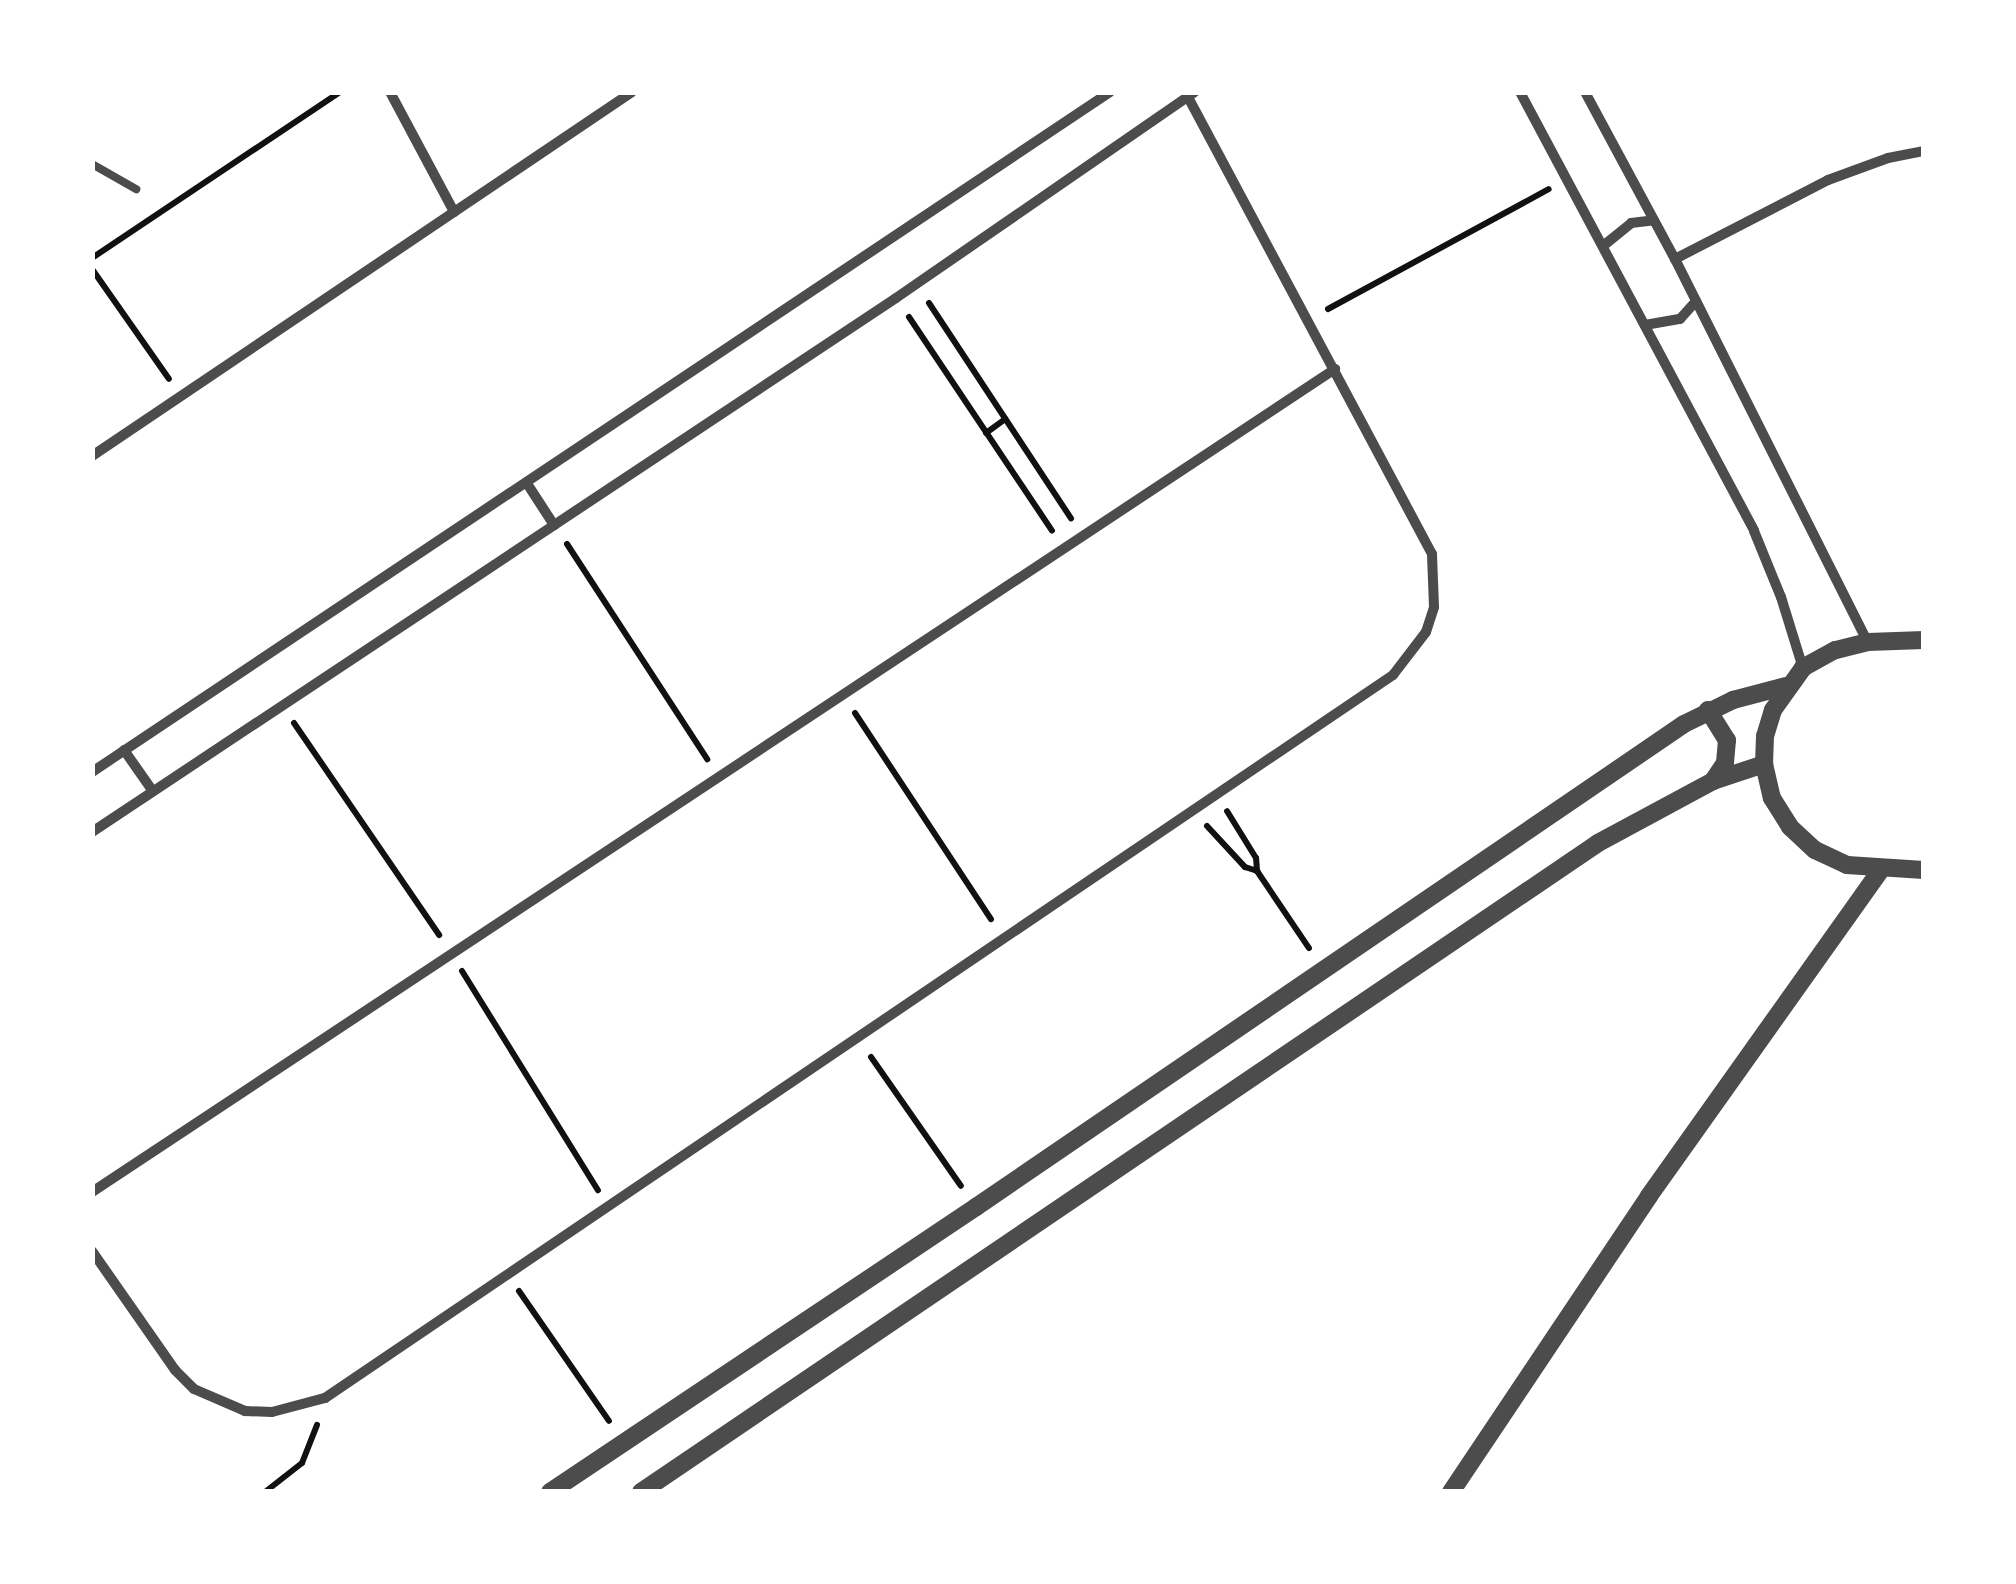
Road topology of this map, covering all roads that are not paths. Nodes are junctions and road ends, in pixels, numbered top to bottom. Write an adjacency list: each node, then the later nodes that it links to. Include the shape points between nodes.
1 (390, 92): 10 (street)
2 (632, 92): 10 (street)
3 (1110, 92): 18 (street)
4 (1520, 92): 12 (street)
5 (1586, 92): 11 (street)
6 (1192, 95): 16 (street); 19 (street)
7 (1924, 151): 13 (street, via 1828,180)
8 (92, 164): 9 (lane)
9 (136, 189)
10 (454, 212): 17 (street)
11 (1654, 220): 12 (street, via 1631,223); 13 (street)
12 (1603, 246): 15 (street)
13 (1676, 259): 14 (street)
14 (1696, 301): 15 (street, via 1669,324); 21 (street)
15 (1645, 325): 22 (street, via 1754,531)
16 (1335, 369): 33 (street); 34 (street, via 1422,529 1434,567 1434,607 1419,644 1393,675 325,1398 272,1412 244,1411 194,1389)
17 (92, 456)
18 (528, 485): 19 (street); 25 (street)
19 (554, 525): 29 (street)
20 (1924, 640): 21 (street)
21 (1868, 642): 22 (street, via 1834,650)
22 (1803, 668): 23 (street)
23 (1786, 686): 24 (street); 26 (street, via 1765,736)
24 (1708, 710): 28 (street, via 1727,740 1725,763); 35 (street)
25 (124, 750): 27 (street); 29 (street)
26 (1764, 764): 28 (street); 31 (street, via 1772,798 1802,838 1846,865)
27 (92, 772)
28 (1714, 781): 36 (street, via 1598,843)
29 (152, 790): 30 (street)
30 (92, 832)
31 (1880, 870): 32 (street); 37 (street)
32 (1924, 870)
33 (92, 1192)
34 (92, 1252)
35 (550, 1492)
36 (641, 1492)
37 (1450, 1492)

